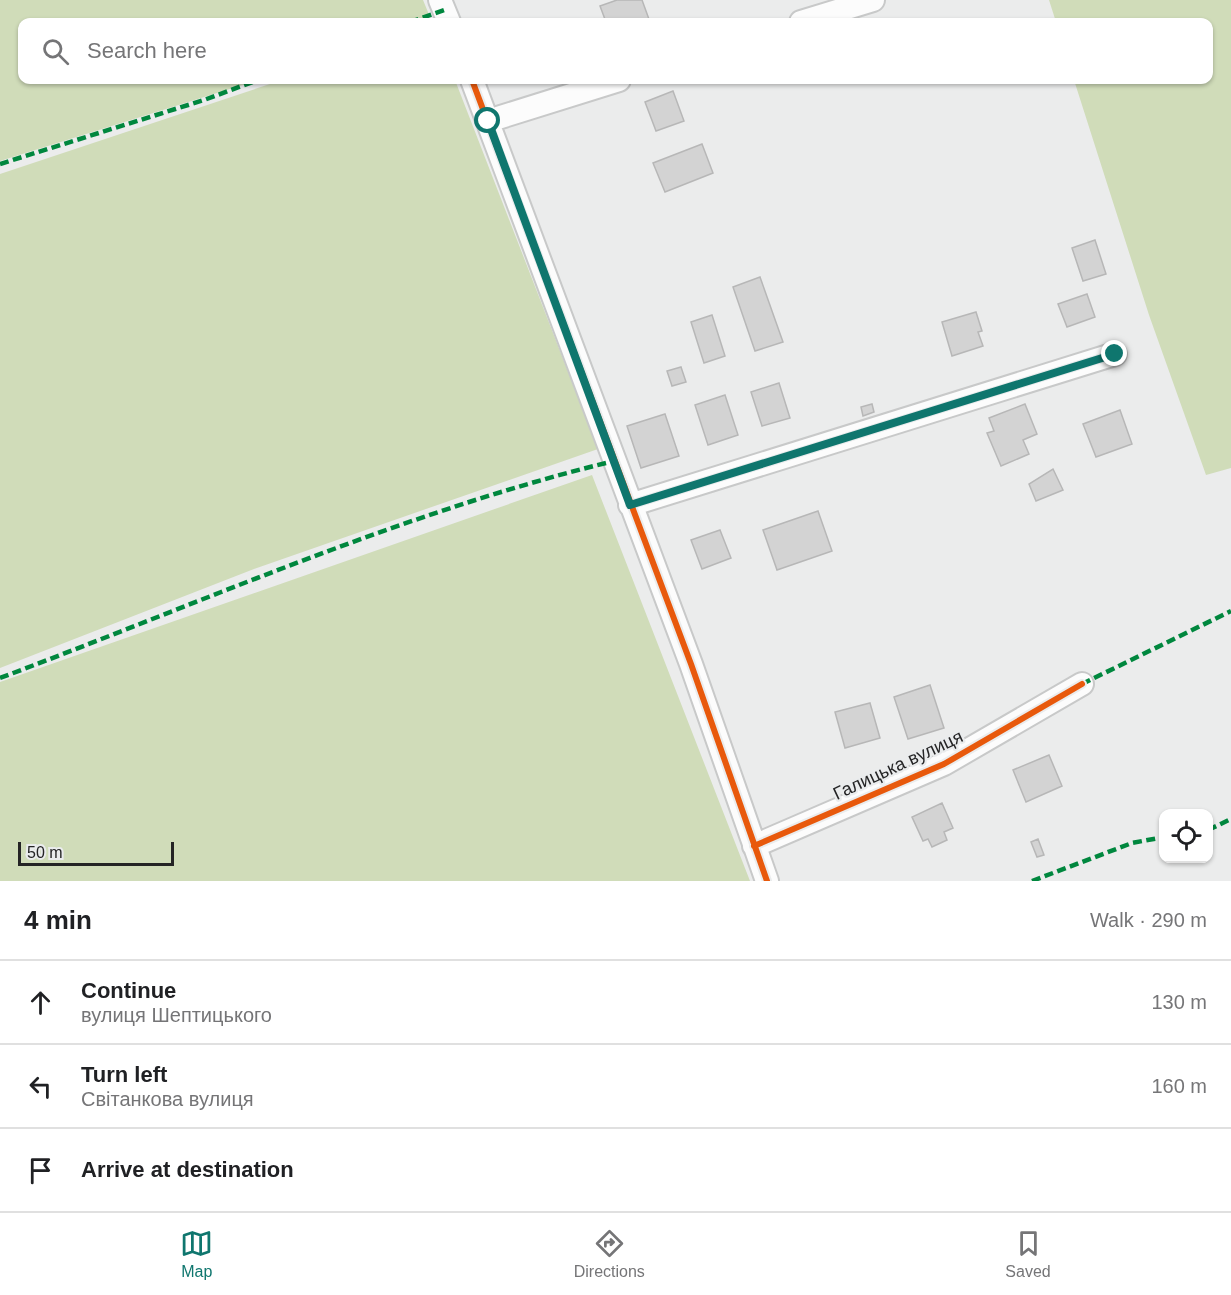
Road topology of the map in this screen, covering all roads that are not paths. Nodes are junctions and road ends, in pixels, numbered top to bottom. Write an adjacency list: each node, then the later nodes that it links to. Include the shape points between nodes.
1 (440, 0): 3 (street)
2 (873, 0): 4 (street)
3 (447, 18)
4 (814, 18)
5 (474, 84): 7 (street)
6 (606, 84): 7 (street)
7 (488, 121): 9 (street)
8 (1115, 354): 9 (street)
9 (630, 505): 11 (street)
10 (1082, 684): 11 (street, Галицька вулиця, via 944,764)
11 (754, 846): 12 (street)
12 (767, 881)

